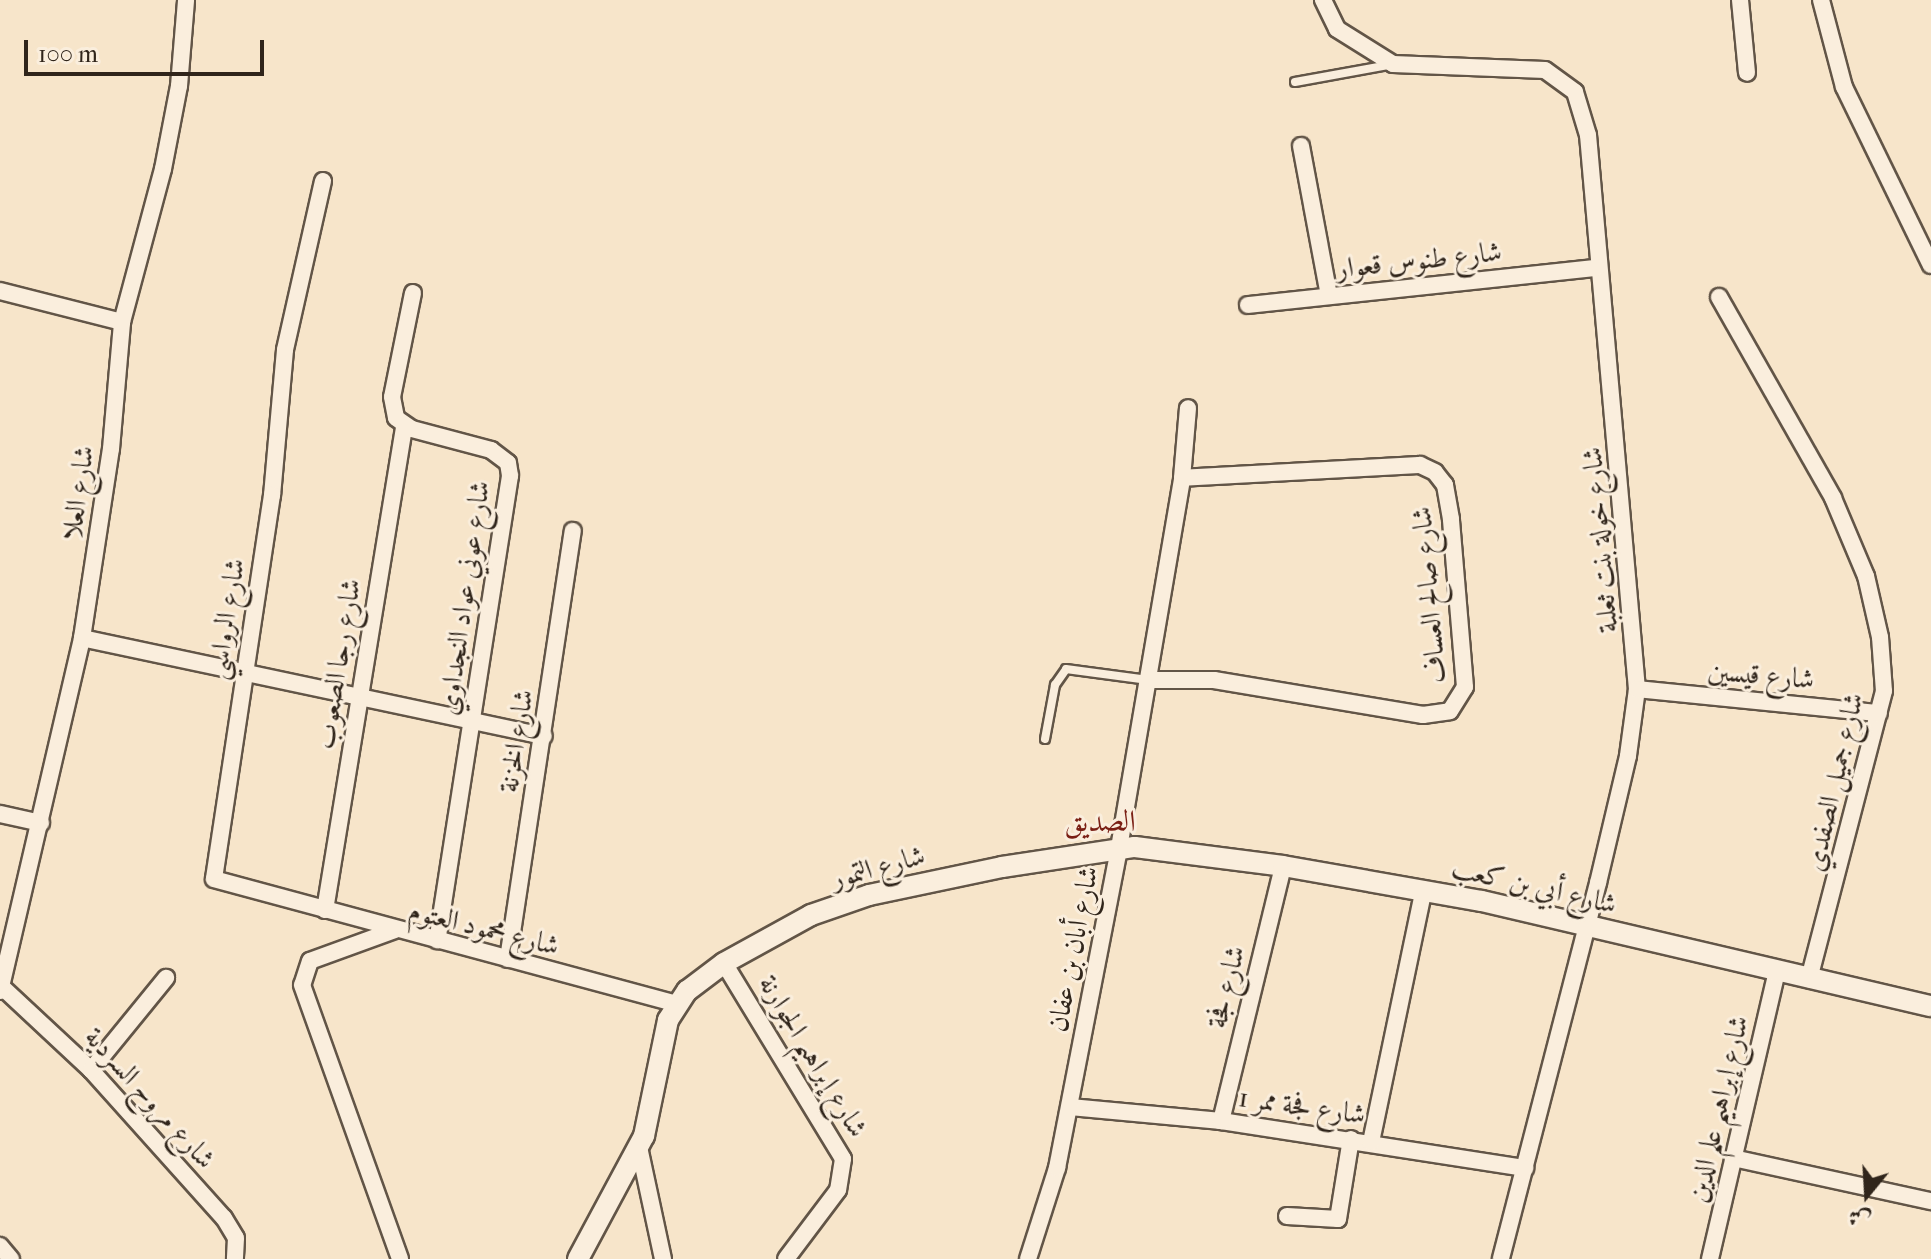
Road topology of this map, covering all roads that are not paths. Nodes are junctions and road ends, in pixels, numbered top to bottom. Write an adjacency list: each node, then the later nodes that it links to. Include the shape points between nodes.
1 (186, 0): 18 (street, شارع العلا, via 179,86 166,155)
2 (1323, 0): 5 (street, شارع خولة بنت ثعلبة, via 1337,29)
3 (1740, 0): 6 (street)
4 (1821, 0): 10 (street, via 1844,87)
5 (1393, 64): 7 (lane); 12 (street, شارع خولة بنت ثعلبة, via 1545,70 1575,92 1588,135)
6 (1747, 73)
7 (1295, 82)
8 (1301, 146): 15 (street)
9 (323, 181): 24 (street, شارع الرواسي, via 285,350 272,495)
10 (1923, 231): 11 (street)
11 (1931, 265)
12 (1596, 268): 15 (street, شارع طنوس قعوار); 26 (street, شارع خولة بنت ثعلبة, via 1623,479)
13 (0, 291): 18 (street)
14 (413, 293): 20 (street, via 392,397 396,418)
15 (1329, 295): 17 (street, شارع طنوس قعوار)
16 (1719, 297): 28 (street, شارع جميل الصفدي, via 1802,438 1866,576 1880,637 1884,691)
17 (1248, 305)
18 (122, 322): 23 (street, شارع العلا, via 111,449)
19 (1188, 408): 21 (street, شارع أبان بن عفان)
20 (404, 426): 27 (street, شارع رجا الصعوب); 29 (street, شارع عوني عواد النجداوي, via 491,450 508,463 509,489)
21 (1182, 478): 25 (street, شارع أبان بن عفان); 25 (street, شارع صالح العساف, via 1420,465 1435,472 1445,485 1451,519 1465,687 1450,711 1423,715 1214,680)
22 (573, 531): 30 (street, شارع الخزنة)
23 (82, 638): 24 (street); 33 (street, شارع العلا)
24 (244, 673): 27 (street); 37 (street, شارع الرواسي, via 213,877)
25 (1149, 680): 31 (lane, via 1066,669 1055,685); 34 (street, شارع أبان بن عفان)
26 (1637, 689): 28 (street, شارع قيسين); 38 (street, شارع خولة بنت ثعلبة, via 1628,756)
27 (357, 695): 29 (street); 37 (street, شارع رجا الصعوب)
28 (1879, 713): 45 (street, شارع جميل الصفدي)
29 (473, 722): 30 (street); 40 (street, شارع عوني عواد النجداوي)
30 (544, 736): 41 (street, شارع الخزنة)
31 (1045, 739)
32 (0, 814): 33 (street)
33 (41, 823): 46 (street, شارع العلا)
34 (1119, 848): 35 (street, شارع أبي بن كعب); 42 (street, شارع التمور, via 869,895 811,915); 50 (street, شارع أبان بن عفان)
35 (1283, 866): 36 (street, شارع أبي بن كعب); 51 (street, شارع فجة)
36 (1424, 889): 38 (street, شارع أبي بن كعب); 53 (street)
37 (325, 910): 39 (street, شارع الرواسي)
38 (1587, 927): 43 (street, شارع أبي بن كعب); 56 (street, شارع خولة بنت ثعلبة)
39 (396, 929): 40 (street, شارع محمود العتوم); 62 (street, شارع محمود العتوم, via 310,961 302,985)
40 (437, 940): 41 (street, شارع محمود العتوم)
41 (508, 959): 47 (street, شارع محمود العتوم)
42 (724, 963): 47 (street, شارع التمور); 65 (street, شارع إبراهيم الجوارنة, via 843,1159 838,1190)
43 (1777, 971): 45 (street, شارع أبي بن كعب); 55 (street, شارع إبراهيم علم الدين)
44 (166, 978): 49 (street)
45 (1809, 979): 48 (street, شارع أبي بن كعب)
46 (1, 988): 49 (street, شارع مروح السردية)
47 (677, 1004): 54 (street, via 664,1035)
48 (1931, 1006)
49 (91, 1070): 61 (street, شارع مروح السردية, via 224,1218 236,1238)
50 (1070, 1107): 51 (street, شارع فجة ممر 1); 66 (street, شارع أبان بن عفان, via 1043,1224)
51 (1221, 1121): 52 (street, شارع فجة ممر 1)
52 (1351, 1139): 53 (street, شارع فجة ممر 1); 58 (street, via 1338,1219)
53 (1371, 1142): 56 (street, شارع فجة ممر 1)
54 (639, 1147): 63 (street); 64 (street)
55 (1733, 1158): 57 (street); 68 (street, شارع إبراهيم علم الدين)
56 (1525, 1168): 67 (street, شارع خولة بنت ثعلبة)
57 (1931, 1201)
58 (1287, 1216)
59 (0, 1246): 60 (street)
60 (11, 1259)
61 (235, 1259)
62 (400, 1259)
63 (578, 1259)
64 (663, 1259)
65 (786, 1259)
66 (1028, 1259)
67 (1501, 1259)
68 (1710, 1259)

